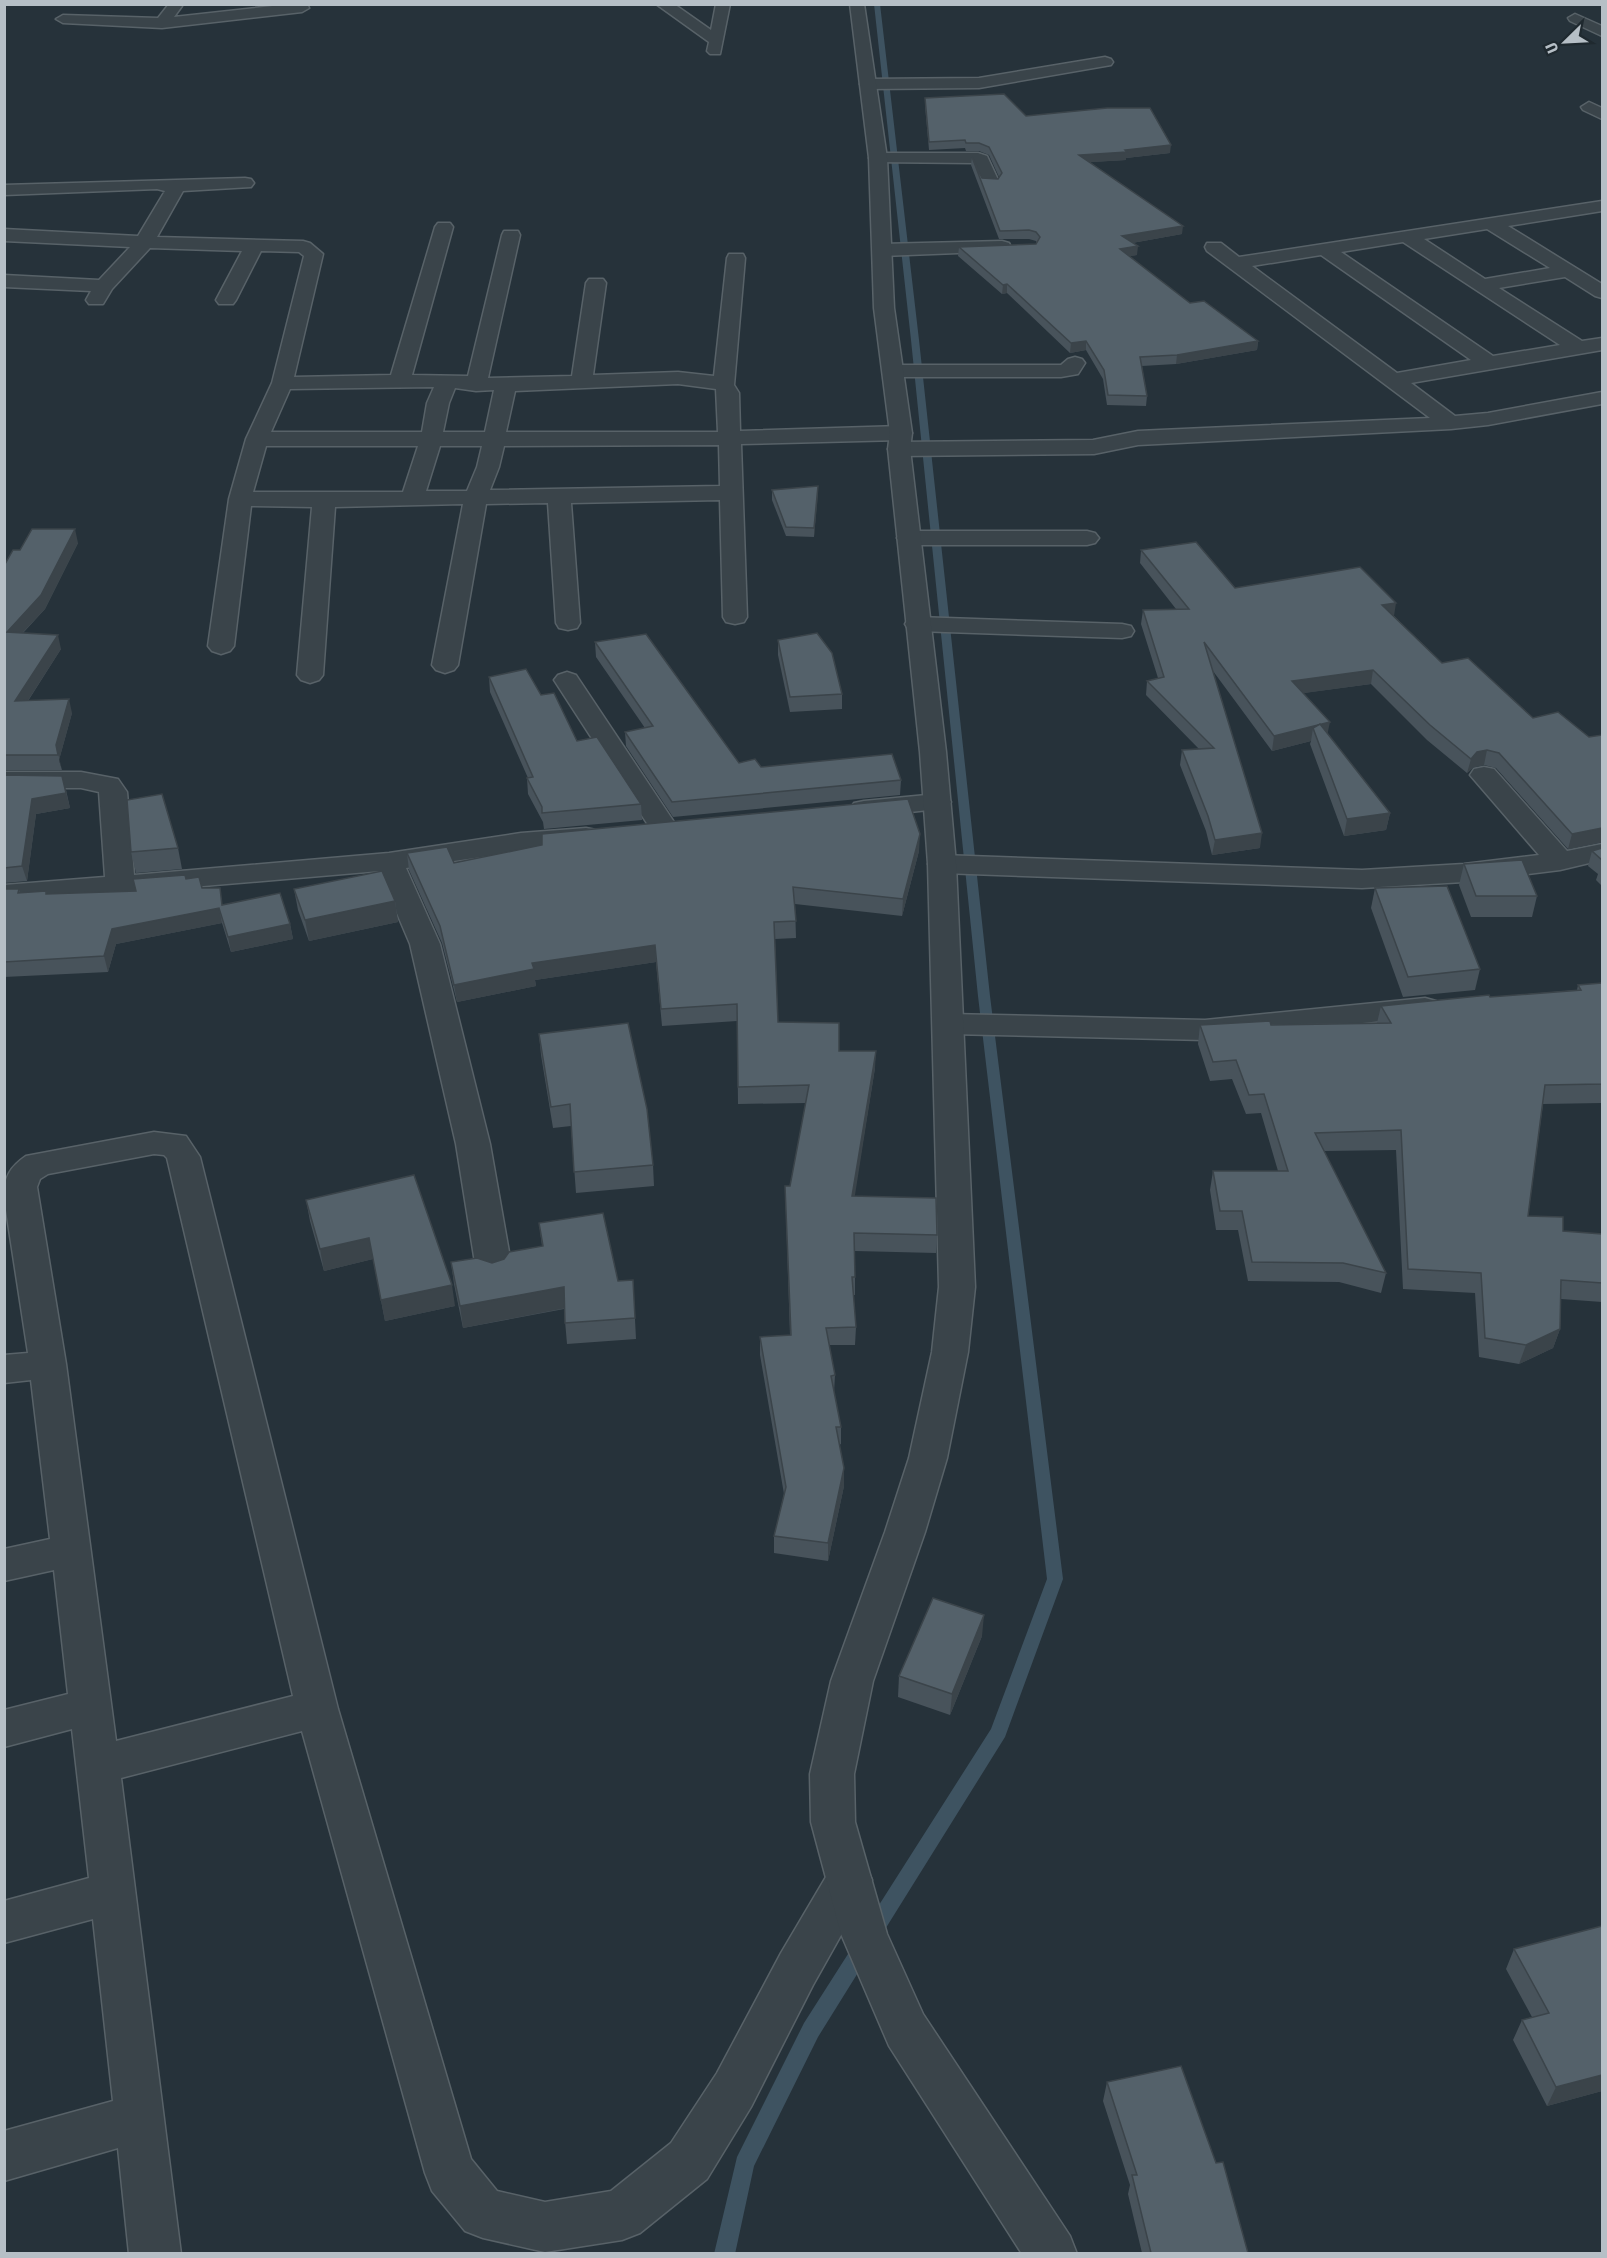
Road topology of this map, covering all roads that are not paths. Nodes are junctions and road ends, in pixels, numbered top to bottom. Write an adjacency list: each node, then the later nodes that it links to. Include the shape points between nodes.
1 (298, 4): 7 (street, via 302,8)
2 (663, 4): 3 (street, via 716,46)
3 (723, 4)
4 (857, 4): 13 (street)
5 (153, 5): 6 (street)
6 (176, 5): 10 (street)
7 (251, 9): 10 (street)
8 (1575, 18): 11 (street)
9 (63, 19): 10 (street)
10 (162, 22)
11 (1602, 32)
12 (1105, 62): 13 (street, via 1008,80)
13 (874, 84): 16 (street)
14 (1602, 105): 15 (street, via 1589,107)
15 (1602, 114)
16 (885, 158): 17 (street, via 978,158); 37 (street)
17 (990, 182)
18 (244, 183): 19 (street)
19 (170, 186): 20 (street); 24 (street, via 174,191)
20 (4, 190)
21 (1602, 206): 22 (street)
22 (1575, 211): 27 (street); 29 (street)
23 (131, 221): 24 (street)
24 (154, 221): 33 (street)
25 (85, 222): 26 (street)
26 (4, 224)
27 (1490, 224): 32 (street); 41 (street)
28 (444, 227): 54 (street)
29 (1602, 227)
30 (4, 235): 33 (street)
31 (511, 235): 57 (street)
32 (1406, 236): 38 (street); 44 (street)
33 (145, 242): 34 (street); 42 (street, via 100,293)
34 (254, 246): 46 (street); 55 (street, via 303,247 314,254)
35 (1016, 247): 37 (street)
36 (1214, 247): 40 (street)
37 (898, 249): 51 (street, via 884,308)
38 (1324, 249): 40 (street); 50 (street)
39 (736, 258): 59 (street)
40 (1235, 263): 52 (street)
41 (1568, 271): 44 (street); 45 (street)
42 (4, 281)
43 (596, 283): 56 (street)
44 (1482, 285): 48 (street)
45 (1602, 292)
46 (226, 300)
47 (1602, 344): 48 (street)
48 (1578, 348): 50 (street)
49 (1075, 363): 51 (street, via 1071,370 1061,371)
50 (1490, 363): 52 (street)
51 (902, 371): 66 (street)
52 (1392, 380): 61 (street)
53 (447, 381): 54 (street); 57 (street); 64 (street)
54 (400, 382): 55 (street)
55 (282, 383): 63 (street)
56 (581, 383): 58 (street); 59 (street, via 678,378)
57 (476, 385): 58 (street)
58 (506, 385): 65 (street)
59 (724, 385): 62 (street, via 728,393)
60 (1602, 398): 61 (street)
61 (1451, 423): 66 (street, via 1138,438 1094,447 966,450)
62 (729, 438): 65 (street); 66 (street); 67 (street)
63 (257, 439): 64 (street); 70 (street)
64 (431, 440): 65 (street); 71 (street)
65 (494, 440): 69 (street)
66 (905, 444): 73 (street)
67 (731, 493): 68 (street); 75 (street)
68 (559, 497): 69 (street); 76 (street)
69 (476, 498): 71 (street); 80 (street)
70 (240, 499): 72 (street); 79 (street)
71 (412, 499): 72 (street)
72 (324, 501): 81 (street)
73 (920, 538): 74 (street); 77 (street)
74 (1087, 538)
75 (735, 617)
76 (568, 623)
77 (928, 624): 78 (street); 85 (street)
78 (1122, 631)
79 (221, 646)
80 (445, 665)
81 (310, 675)
82 (567, 680): 89 (street, via 652,829 521,842)
83 (1484, 775): 88 (street)
84 (4, 780): 91 (street, via 81,780 108,785 113,792)
85 (937, 802): 86 (street); 90 (street)
86 (842, 811)
87 (1602, 852): 88 (street)
88 (1560, 861): 90 (street, via 1464,873 1362,879)
89 (389, 862): 91 (street); 95 (street, via 428,955 473,1144)
90 (952, 864): 94 (street)
91 (120, 886): 92 (street)
92 (4, 894)
93 (1455, 1005): 94 (street, via 1205,1030)
94 (960, 1025): 104 (street, via 954,1320 928,1458 852,1681 832,1774 833,1822)
95 (494, 1269)
96 (48, 1364): 97 (street); 98 (street); 101 (street, via 20,1187 25,1173 38,1164 153,1143 174,1144 183,1157)
97 (4, 1369)
98 (71, 1550): 99 (street); 100 (street)
99 (4, 1564)
100 (91, 1706): 102 (street); 103 (street)
101 (317, 1709): 103 (street); 104 (street, via 450,2173 483,2213 545,2227 622,2215 689,2161 734,2090)
102 (4, 1729)
103 (98, 1765): 105 (street)
104 (849, 1880): 110 (street, via 864,1934 906,2030)
105 (113, 1893): 106 (street); 107 (street)
106 (4, 1922)
107 (139, 2118): 108 (street); 109 (street)
108 (4, 2156)
109 (155, 2253)
110 (1052, 2253)

